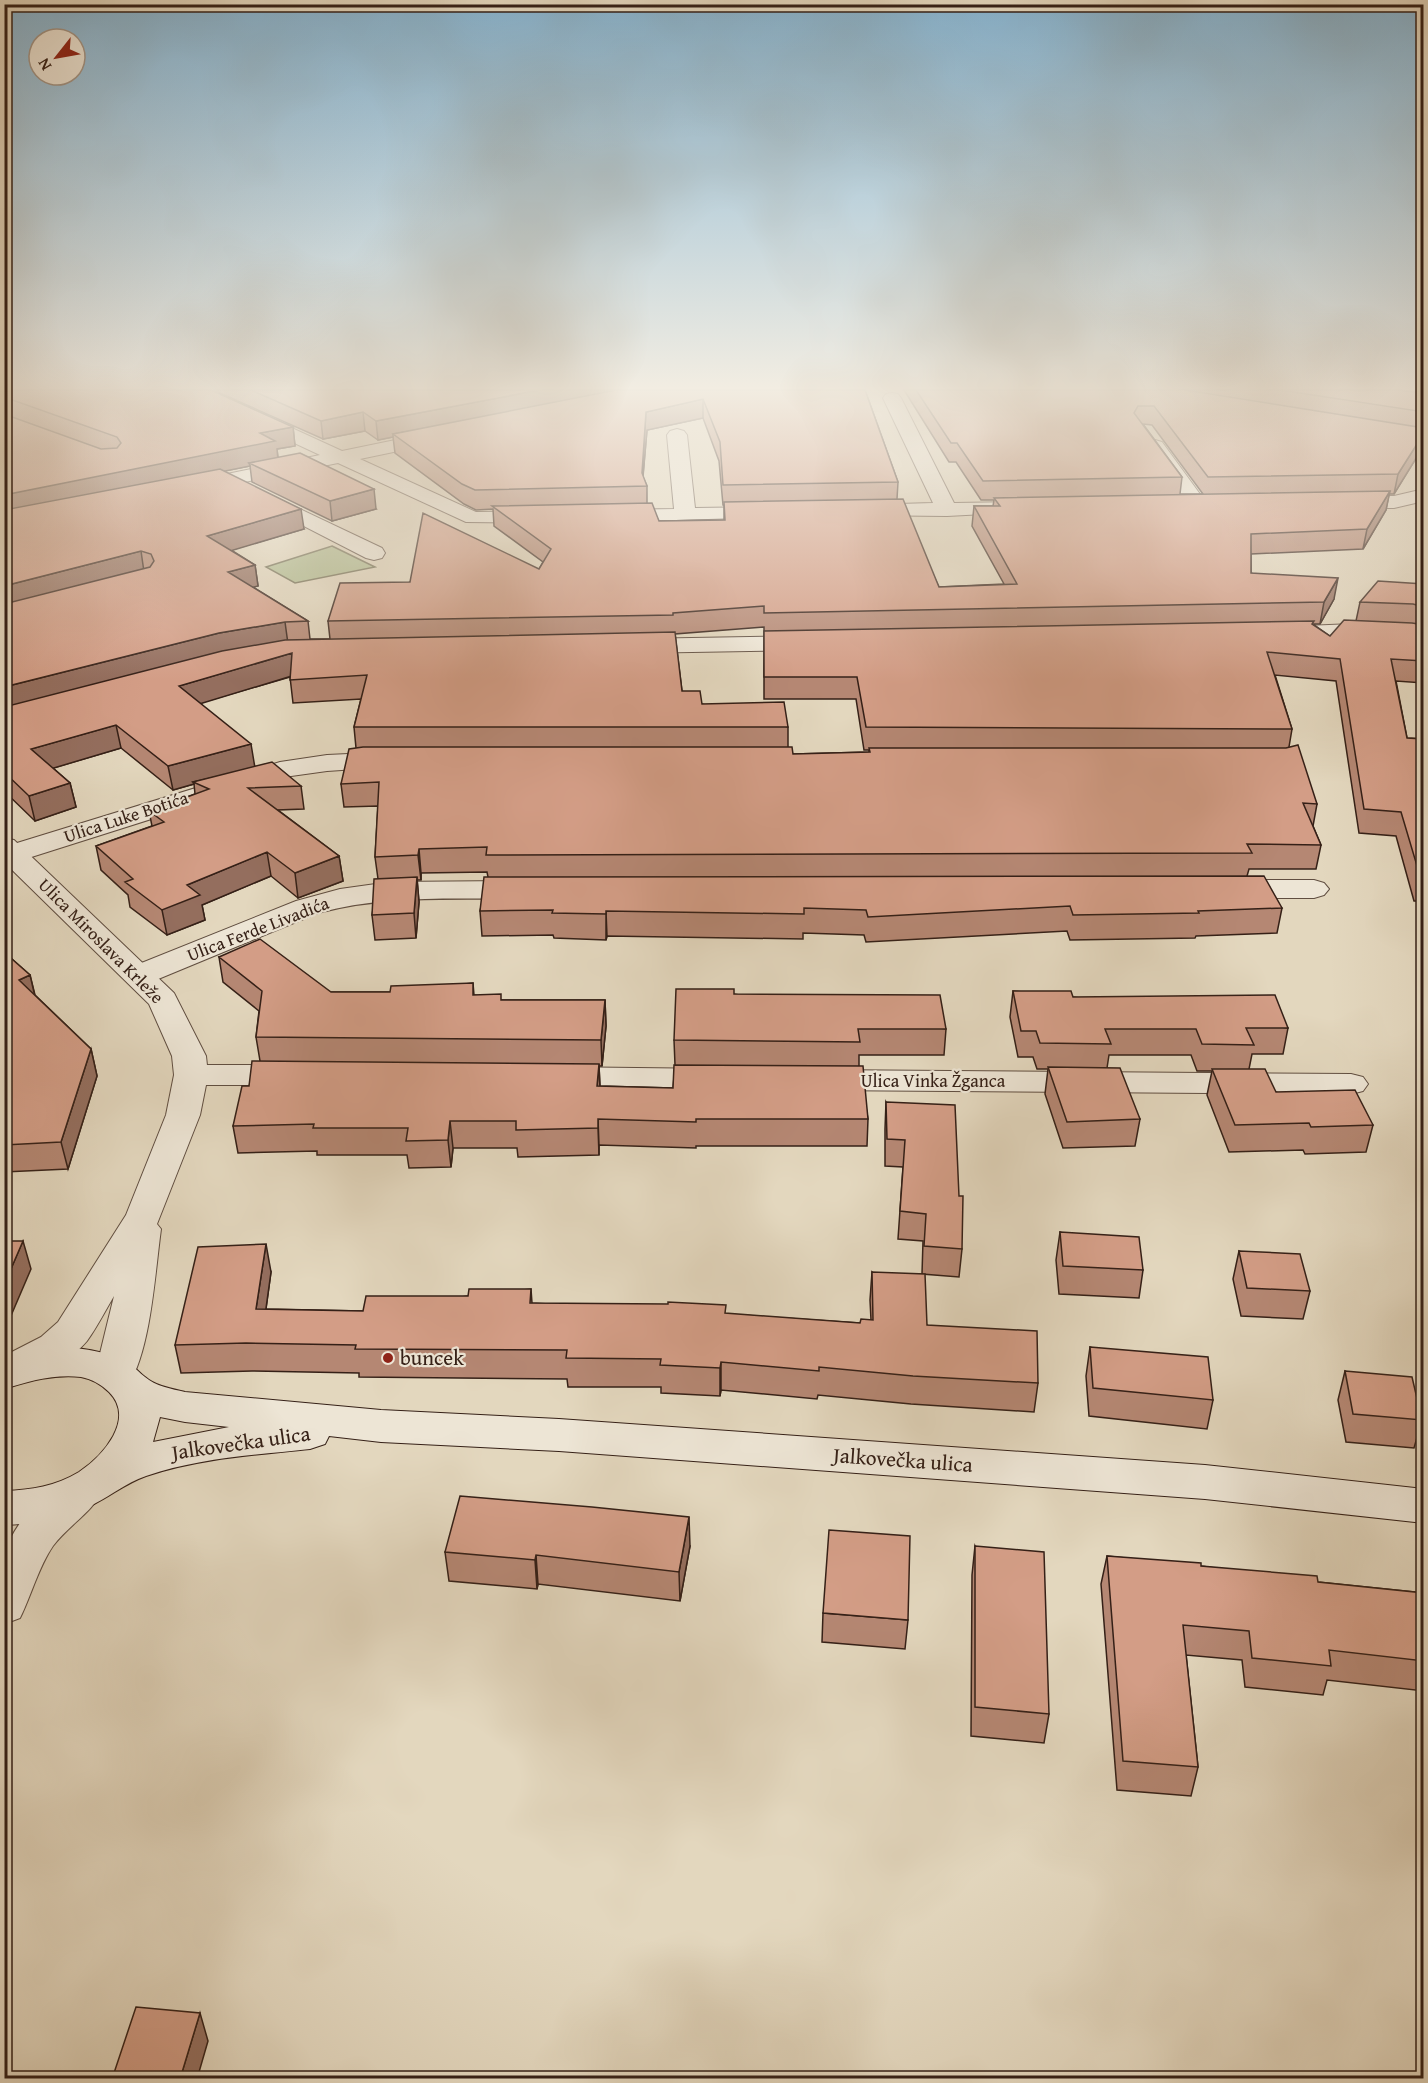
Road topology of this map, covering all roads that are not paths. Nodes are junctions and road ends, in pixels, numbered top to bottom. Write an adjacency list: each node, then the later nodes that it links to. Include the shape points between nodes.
1 (189, 487): 7 (street)
2 (242, 487): 20 (street)
3 (406, 487): 19 (street, via 473,518)
4 (682, 487): 17 (street)
5 (936, 487): 14 (street)
6 (1185, 487): 12 (street)
7 (180, 489)
8 (1424, 495): 9 (street, via 1394,502)
9 (1325, 503)
10 (1221, 504): 12 (street)
11 (1174, 505): 12 (street)
12 (1198, 505)
13 (1043, 508): 14 (street)
14 (947, 510): 15 (street)
15 (840, 512)
16 (792, 513): 17 (street)
17 (685, 514): 18 (street)
18 (591, 516)
19 (555, 517)
20 (374, 553)
21 (1263, 634): 22 (street, via 1359,632 1408,634)
22 (1424, 639)
23 (835, 642): 24 (street)
24 (609, 646)
25 (413, 760): 26 (street, Ulica Luke Botića, via 327,763 280,770)
26 (8, 850): 30 (street, Ulica Miroslava Krleže)
27 (1194, 889): 28 (street)
28 (1314, 889)
29 (558, 890): 30 (street, Ulica Ferde Livadića, via 390,891 340,898 307,907)
30 (140, 975): 31 (street, Ulica Miroslava Krleže, via 164,1000 189,1056)
31 (191, 1075): 32 (street); 37 (street, Ulica Miroslava Krleže, via 183,1115)
32 (321, 1075)
33 (525, 1077): 34 (street)
34 (752, 1079)
35 (788, 1079): 36 (street, Ulica Vinka Žganca)
36 (1351, 1084)
37 (144, 1215): 38 (street, Ulica Miroslava Krleže, via 72,1332 55,1347); 39 (street, Ulica Miroslava Krleže)
38 (6, 1373): 39 (street, Jalkovečka ulica, via 65,1361 93,1365)
39 (123, 1381): 40 (street, Jalkovečka ulica, via 161,1402 185,1407); 41 (street, via 139,1408 137,1431 126,1454)
40 (381, 1426): 41 (street, Jalkovečka ulica, via 178,1450); 42 (street, Jalkovečka ulica, via 559,1434 1193,1482)
41 (93, 1483): 43 (street, Jalkovečka ulica, via 52,1502); 44 (street, via 52,1516 34,1538)
42 (1424, 1506)
43 (4, 1508)
44 (4, 1605)

